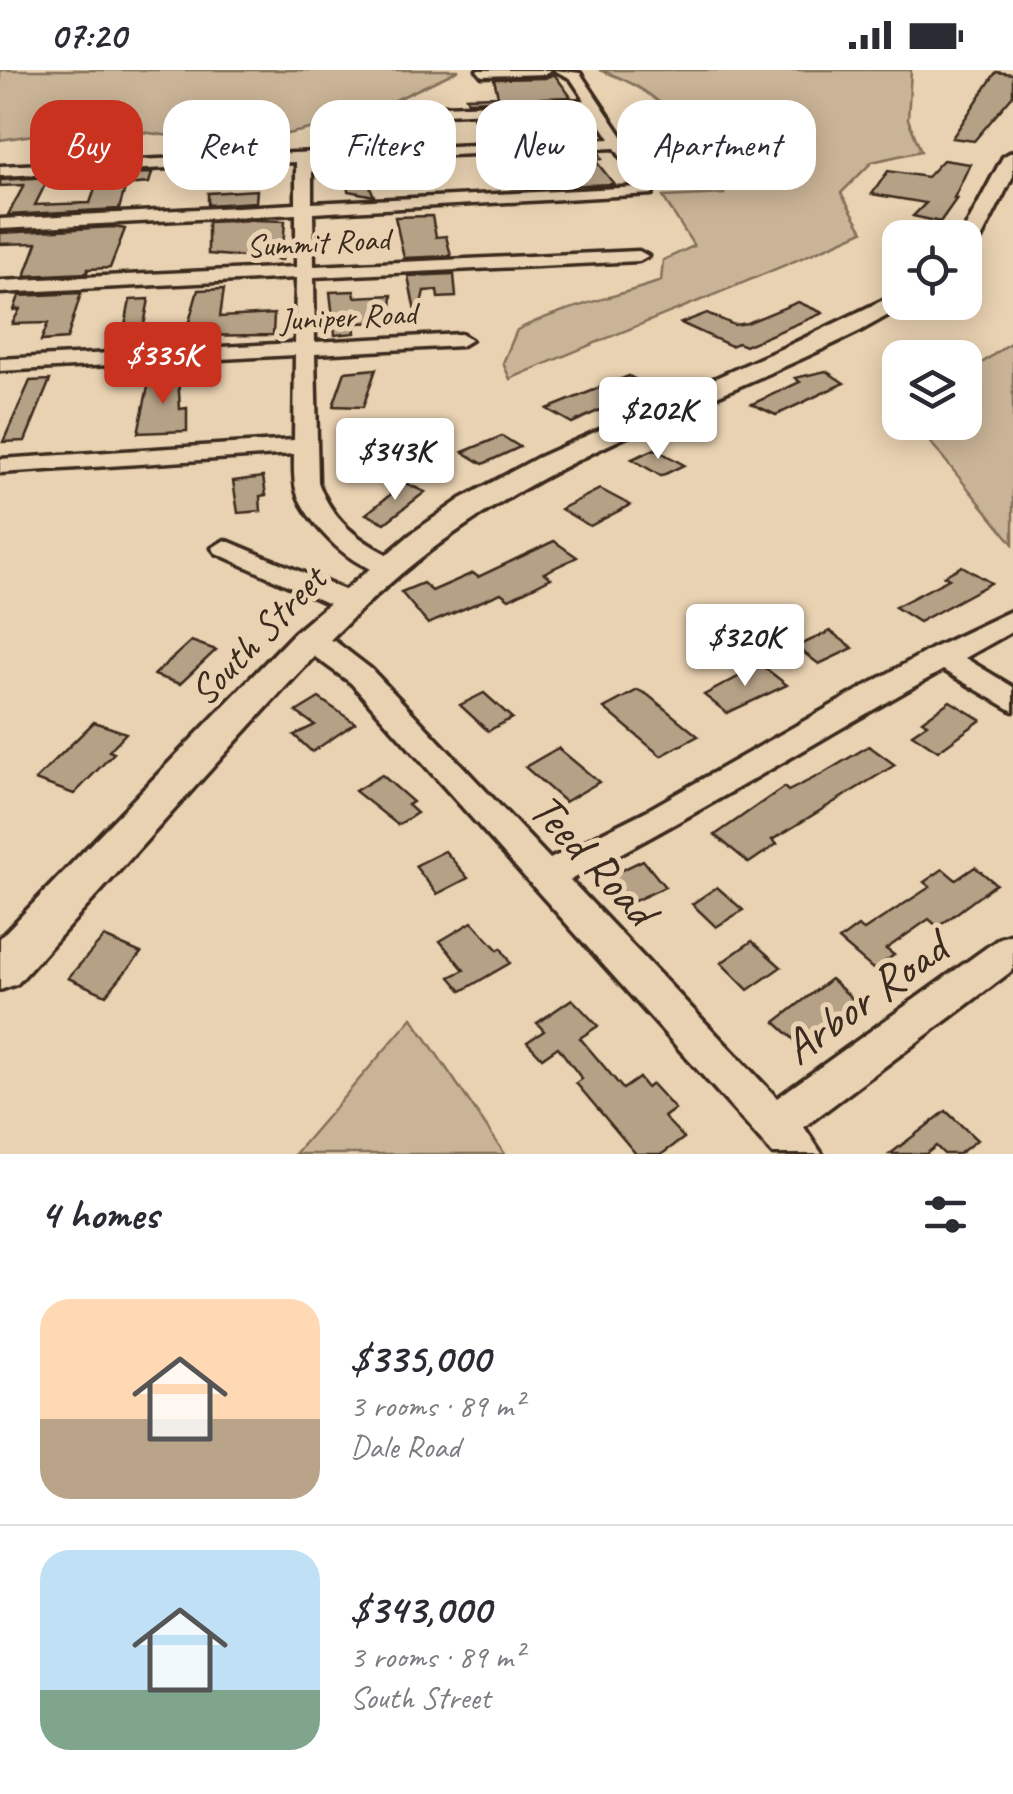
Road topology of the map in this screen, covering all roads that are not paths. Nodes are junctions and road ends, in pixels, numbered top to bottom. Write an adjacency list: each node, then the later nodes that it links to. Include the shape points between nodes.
1 (545, 70): 3 (street)
2 (563, 70): 4 (street, via 576,76)
3 (482, 72)
4 (590, 100)
5 (597, 111): 6 (street)
6 (617, 140)
7 (617, 143): 8 (street)
8 (304, 157): 10 (street); 12 (street)
9 (1013, 157): 13 (main road)
10 (0, 172)
11 (646, 190): 12 (street)
12 (306, 210): 14 (street); 16 (street)
13 (980, 220)
14 (0, 224)
15 (639, 256): 16 (street, Summit Road)
16 (306, 272): 17 (street, Summit Road); 20 (street)
17 (0, 287)
18 (882, 307): 25 (main road, South Street, via 517,480)
19 (460, 340): 20 (street, Juniper Road)
20 (306, 349): 21 (street, Juniper Road); 22 (street)
21 (0, 366)
22 (304, 446): 23 (street); 25 (street, via 308,491 323,519 340,538)
23 (0, 466)
24 (225, 548): 26 (street)
25 (386, 565): 26 (main road, South Street)
26 (346, 601): 28 (main road, South Street)
27 (1013, 619): 29 (street)
28 (307, 641): 31 (street, Teed Road, via 361,676); 33 (main road, South Street)
29 (942, 656): 30 (street); 31 (street, via 658,820)
30 (1013, 700)
31 (543, 878): 34 (street, Teed Road)
32 (1013, 949): 34 (street, Arbor Road)
33 (0, 970)
34 (774, 1125): 35 (street, Teed Road)
35 (801, 1154)

